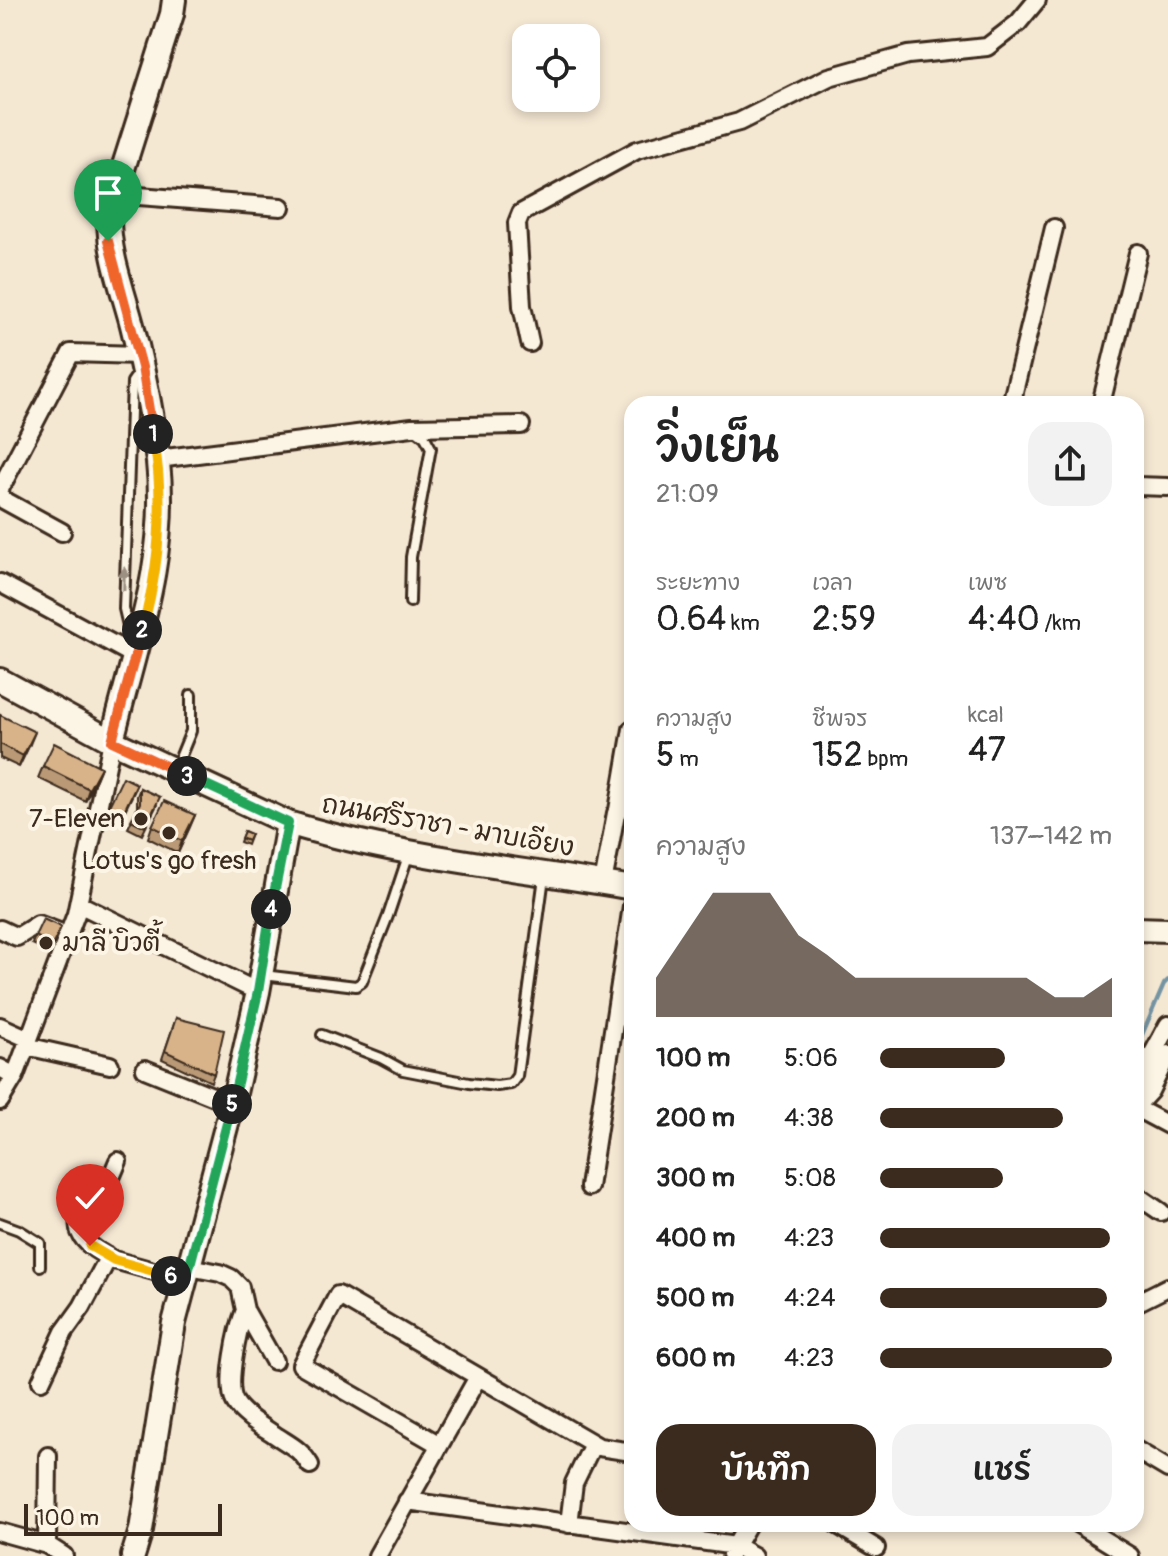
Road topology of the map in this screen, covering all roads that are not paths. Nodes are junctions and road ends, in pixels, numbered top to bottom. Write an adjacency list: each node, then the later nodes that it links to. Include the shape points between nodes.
1 (174, 0): 3 (street)
2 (1037, 0): 7 (street, via 987,47 908,55 829,77 739,122 637,150 521,213 521,291)
3 (113, 194): 4 (street); 8 (street, via 108,241)
4 (281, 207)
5 (1054, 228): 9 (street)
6 (1138, 253): 10 (street)
7 (530, 343)
8 (140, 361): 13 (street); 16 (street, via 71,353); 21 (lane, one-way to 8, via 124,609 130,401)
9 (1013, 396)
10 (1103, 396)
11 (521, 425): 12 (street)
12 (412, 427): 13 (street); 20 (lane, via 431,448 411,557)
13 (158, 459): 21 (street, via 161,514 151,600)
14 (1144, 486): 15 (street)
15 (1168, 487)
16 (0, 489)
17 (0, 498): 18 (street)
18 (62, 532)
19 (0, 583): 21 (street)
20 (410, 602)
21 (135, 656): 24 (street)
22 (0, 680): 24 (street, ถนนศรีราชา - มาบเอียง)
23 (191, 695): 25 (lane, via 191,731)
24 (112, 741): 25 (street, ถนนศรีราชา - มาบเอียง); 32 (street)
25 (174, 770): 27 (street, ถนนศรีราชา - มาบเอียง)
26 (624, 812): 30 (street)
27 (288, 823): 28 (street, ถนนศรีราชา - มาบเอียง); 38 (street)
28 (409, 852): 29 (street, ถนนศรีราชา - มาบเอียง); 38 (lane, via 362,982)
29 (545, 873): 30 (street, ถนนศรีราชา - มาบเอียง); 41 (lane, via 517,1076 511,1084 469,1083 403,1070)
30 (603, 883): 31 (street, ถนนศรีราชา - มาบเอียง)
31 (624, 887)
32 (79, 904): 36 (street); 38 (street)
33 (0, 929): 36 (street, via 17,937 38,924)
34 (1144, 929): 35 (street)
35 (1168, 930)
36 (68, 935): 42 (street)
37 (624, 958): 54 (street)
38 (259, 983): 50 (street)
39 (1168, 1025): 47 (street)
40 (0, 1026): 42 (street)
41 (322, 1035)
42 (27, 1042): 44 (street); 46 (street)
43 (1168, 1054): 48 (street)
44 (110, 1065)
45 (145, 1069): 50 (street)
46 (7, 1072): 49 (street)
47 (1144, 1075)
48 (1144, 1097)
49 (0, 1101)
50 (232, 1104): 60 (street)
51 (1144, 1111): 52 (street)
52 (1168, 1125)
53 (118, 1161): 58 (street, via 78,1222 83,1239)
54 (589, 1187)
55 (1144, 1200): 56 (street)
56 (1161, 1212)
57 (0, 1223): 59 (lane, via 40,1243)
58 (114, 1260): 60 (street); 66 (street, via 101,1267)
59 (40, 1266)
60 (187, 1274): 63 (street, via 231,1278 240,1287); 84 (street)
61 (1168, 1287): 62 (street)
62 (1144, 1299)
63 (245, 1310): 64 (street); 72 (street, via 231,1392 235,1403 302,1452)
64 (274, 1361)
65 (478, 1377): 67 (street); 67 (street, via 338,1295 301,1365); 68 (street)
66 (41, 1381)
67 (438, 1444): 74 (street)
68 (593, 1444): 69 (street); 75 (street, via 574,1483)
69 (624, 1450)
70 (1144, 1455): 73 (street)
71 (48, 1456): 80 (street)
72 (310, 1465)
73 (1168, 1469)
74 (407, 1501): 75 (street); 85 (street)
75 (569, 1524): 82 (street)
76 (0, 1532): 80 (street)
77 (744, 1532): 82 (street)
78 (849, 1532): 81 (street)
79 (1091, 1532): 87 (street)
80 (47, 1545): 83 (street)
81 (876, 1548)
82 (733, 1551): 86 (street)
83 (64, 1556)
84 (133, 1556)
85 (377, 1556)
86 (754, 1556)
87 (1130, 1556)

